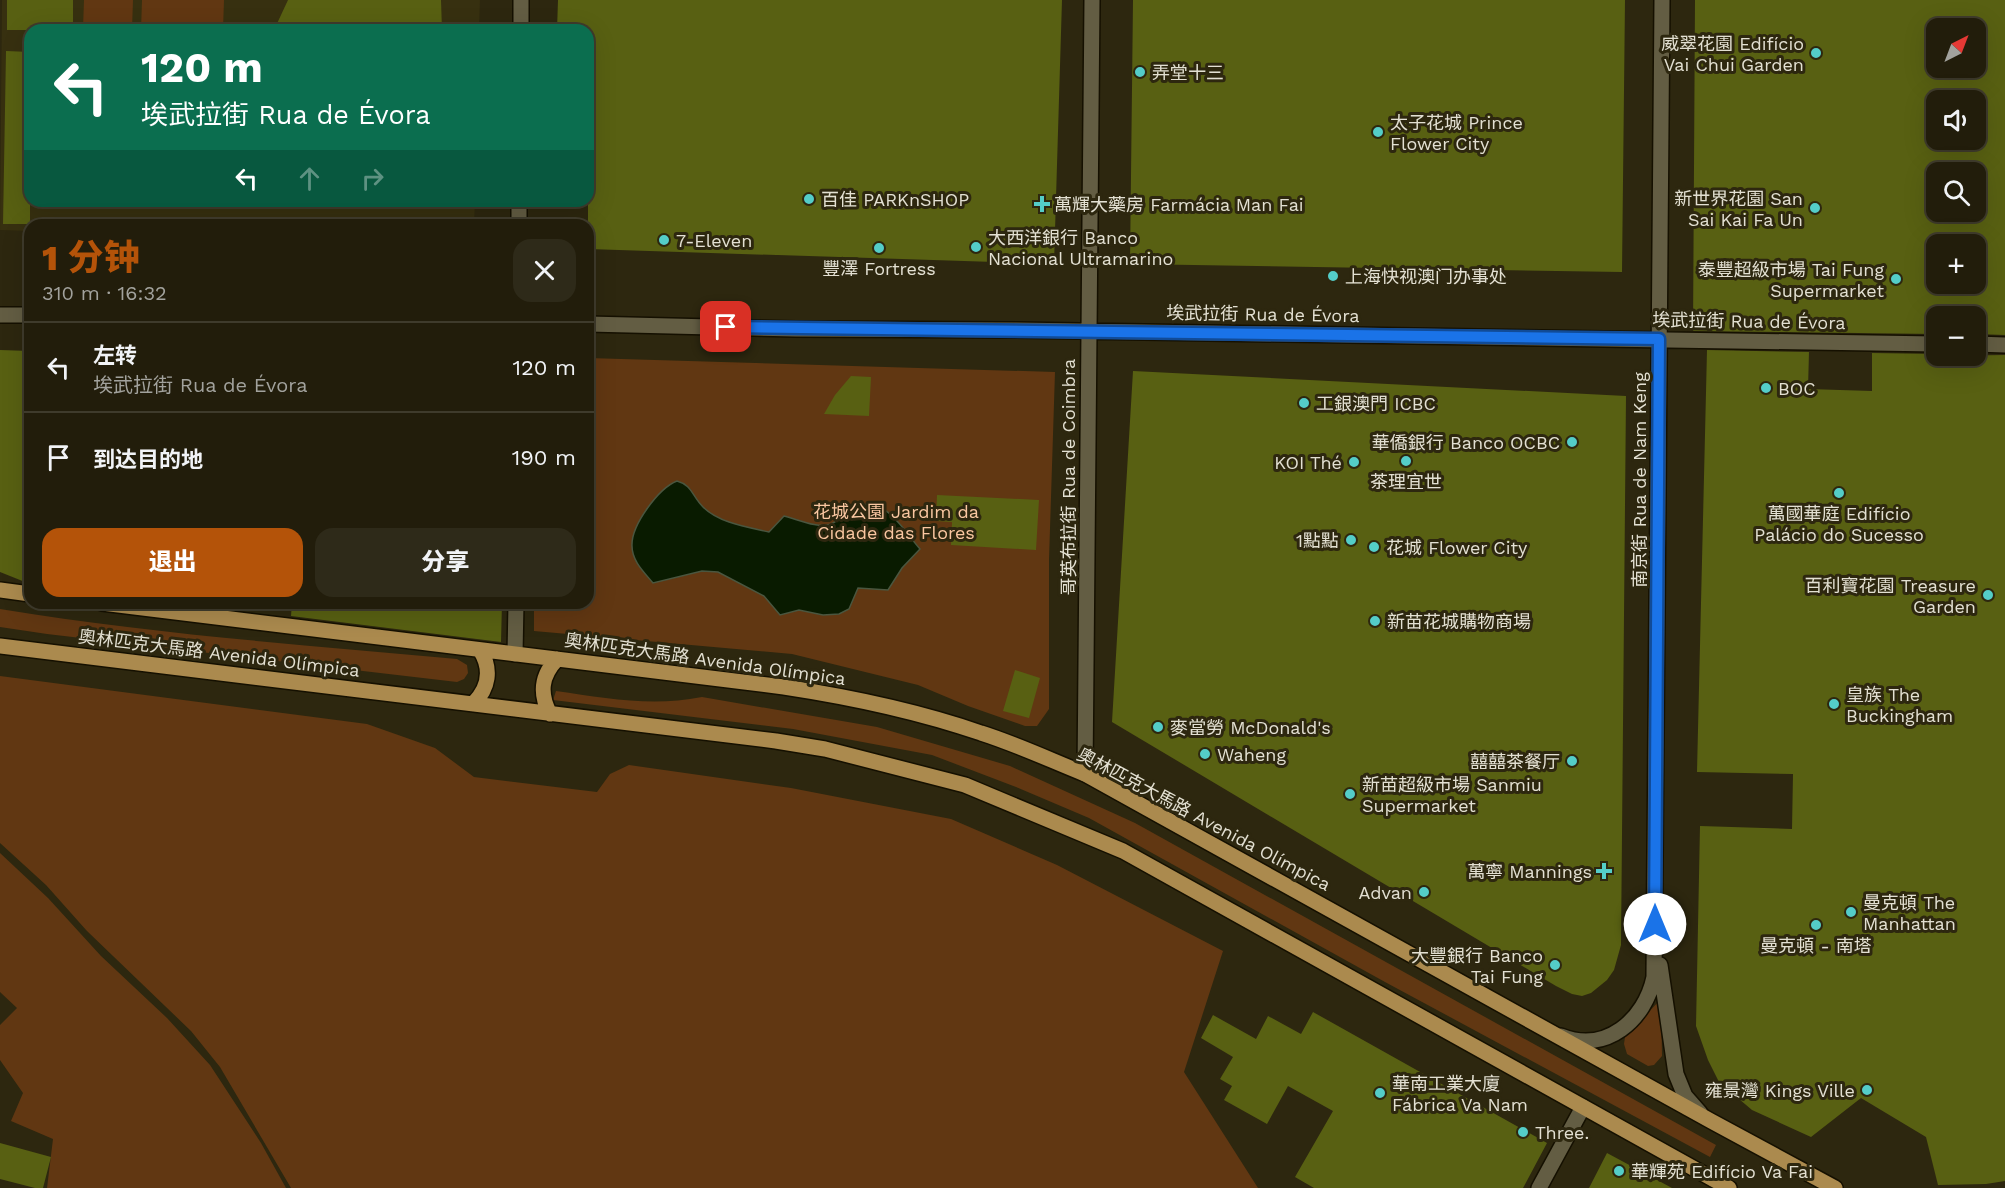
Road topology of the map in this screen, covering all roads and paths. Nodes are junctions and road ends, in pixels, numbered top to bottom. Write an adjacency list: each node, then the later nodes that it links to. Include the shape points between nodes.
1 (521, 0): 4 (street)
2 (1092, 0): 8 (street, 哥英布拉街 Rua de Coimbra)
3 (1662, 0): 9 (street, 南京街 Rua de Nam Keng)
4 (521, 24)
5 (0, 315): 6 (street)
6 (24, 315)
7 (594, 324): 8 (street, 埃武拉街 Rua de Évora)
8 (1088, 331): 9 (street, 埃武拉街 Rua de Évora); 23 (street, 哥英布拉街 Rua de Coimbra)
9 (1659, 339): 10 (street, 埃武拉街 Rua de Évora); 24 (street, 南京街 Rua de Nam Keng)
10 (1926, 344)
11 (1986, 344): 12 (street)
12 (2005, 345)
13 (0, 590): 14 (main road)
14 (24, 593)
15 (150, 609): 18 (main road, 奧林匹克大馬路 Avenida Olímpica)
16 (516, 609): 19 (street)
17 (0, 646): 21 (main road, 奧林匹克大馬路 Avenida Olímpica)
18 (480, 650): 19 (main road, 奧林匹克大馬路 Avenida Olímpica); 21 (main road, via 486,660 487,684)
19 (514, 654): 20 (main road, 奧林匹克大馬路 Avenida Olímpica)
20 (557, 659): 22 (main road, via 549,667 542,691); 23 (main road, 奧林匹克大馬路 Avenida Olímpica, via 833,694 983,733)
21 (473, 704): 22 (main road, 奧林匹克大馬路 Avenida Olímpica)
22 (550, 714): 26 (main road, 奧林匹克大馬路 Avenida Olímpica, via 825,749 965,785 1123,851)
23 (1084, 774): 25 (main road, 奧林匹克大馬路 Avenida Olímpica)
24 (1655, 924): 25 (street, 南京街 Rua de Nam Keng, via 1654,977 1649,998 1636,1017 1620,1031 1599,1039 1577,1040); 27 (street, 南京街 Rua de Nam Keng, via 1676,1074 1685,1096)
25 (1555, 1034): 27 (main road, 奧林匹克大馬路 Avenida Olímpica)
26 (1583, 1107): 28 (street); 29 (main road, 奧林匹克大馬路 Avenida Olímpica)
27 (1711, 1121): 30 (main road, 奧林匹克大馬路 Avenida Olímpica)
28 (1539, 1188)
29 (1729, 1188)
30 (1835, 1188)

